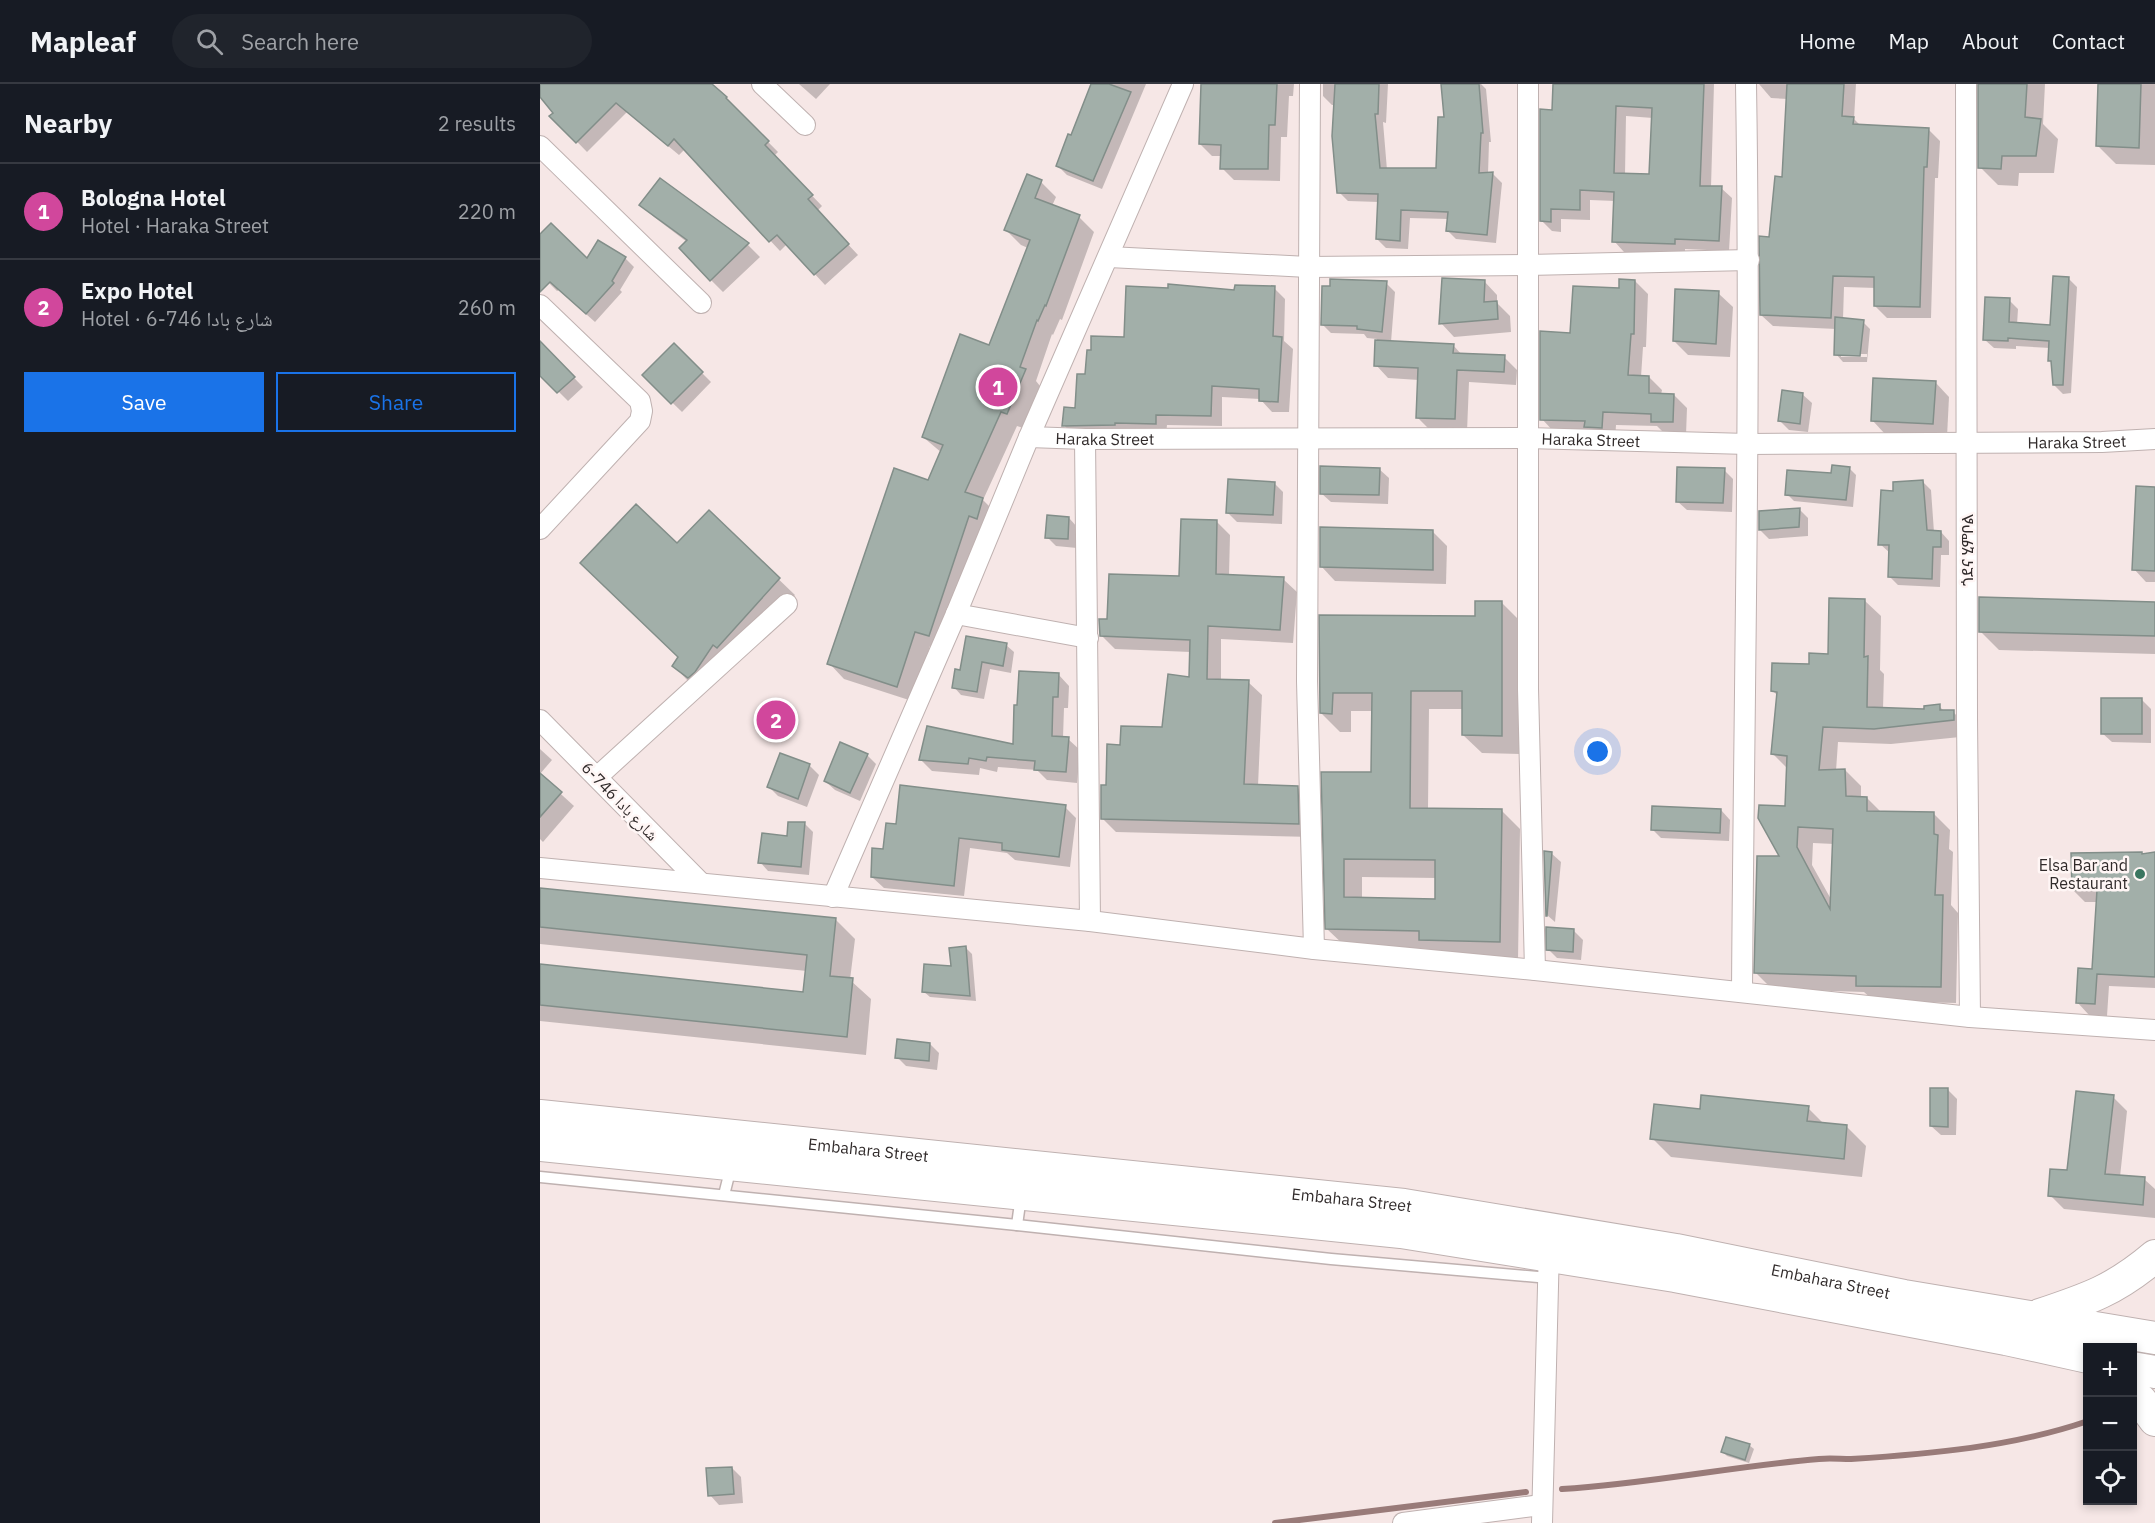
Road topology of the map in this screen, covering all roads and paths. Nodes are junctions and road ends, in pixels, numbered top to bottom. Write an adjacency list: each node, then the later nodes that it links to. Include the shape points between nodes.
1 (762, 84): 7 (street)
2 (1183, 84): 9 (street)
3 (1310, 84): 12 (street)
4 (1528, 84): 11 (street)
5 (1746, 84): 10 (street)
6 (1966, 84): 20 (street, ጎደና ሂምቦል)
7 (805, 125)
8 (540, 146): 13 (street)
9 (1109, 257): 12 (street); 15 (street)
10 (1749, 260): 11 (street); 21 (street)
11 (1528, 265): 12 (street); 17 (street)
12 (1308, 267): 16 (street)
13 (701, 303)
14 (540, 305): 22 (street, via 640,401 642,411 639,422)
15 (1029, 437): 18 (street, Haraka Street); 24 (street)
16 (1307, 438): 17 (street, Haraka Street); 18 (street, Haraka Street); 32 (street, via 1307,681)
17 (1527, 438): 21 (street, Haraka Street); 33 (street)
18 (1085, 439): 25 (street)
19 (2155, 439): 20 (street, Haraka Street)
20 (1968, 443): 21 (street, Haraka Street); 35 (street, ጎደና ሂምቦል)
21 (1748, 444): 34 (street)
22 (540, 529)
23 (787, 604): 27 (street)
24 (956, 614): 25 (street); 30 (street)
25 (1088, 638): 31 (street)
26 (540, 720): 27 (street, شارع بادا 746-6)
27 (597, 777): 29 (street, شارع بادا 746-6)
28 (540, 868): 29 (street)
29 (700, 882): 30 (street)
30 (833, 897): 31 (street)
31 (1089, 921): 32 (street)
32 (1314, 949): 33 (street)
33 (1534, 970): 34 (street)
34 (1742, 992): 35 (street)
35 (1970, 1017): 36 (street)
36 (2155, 1030)
37 (540, 1116): 39 (main road, Embahara Street)
38 (540, 1145): 39 (main road, Embahara Street)
39 (734, 1151): 41 (main road, Embahara Street); 42 (lane)
40 (540, 1177): 42 (lane)
41 (1023, 1179): 43 (lane); 44 (main road, Embahara Street, via 1404,1205)
42 (724, 1196): 43 (lane)
43 (1017, 1225): 44 (lane, via 1331,1259)
44 (1549, 1254): 46 (main road, Embahara Street, via 1676,1250); 48 (main road, Embahara Street); 53 (street)
45 (2155, 1256): 46 (main road, via 2109,1290)
46 (2033, 1318): 47 (main road, Embahara Street)
47 (2155, 1338)
48 (2083, 1356)
49 (2137, 1369): 50 (main road)
50 (2155, 1372)
51 (2137, 1397): 52 (main road)
52 (2155, 1420)
53 (1541, 1514): 54 (street)
54 (1403, 1523)

